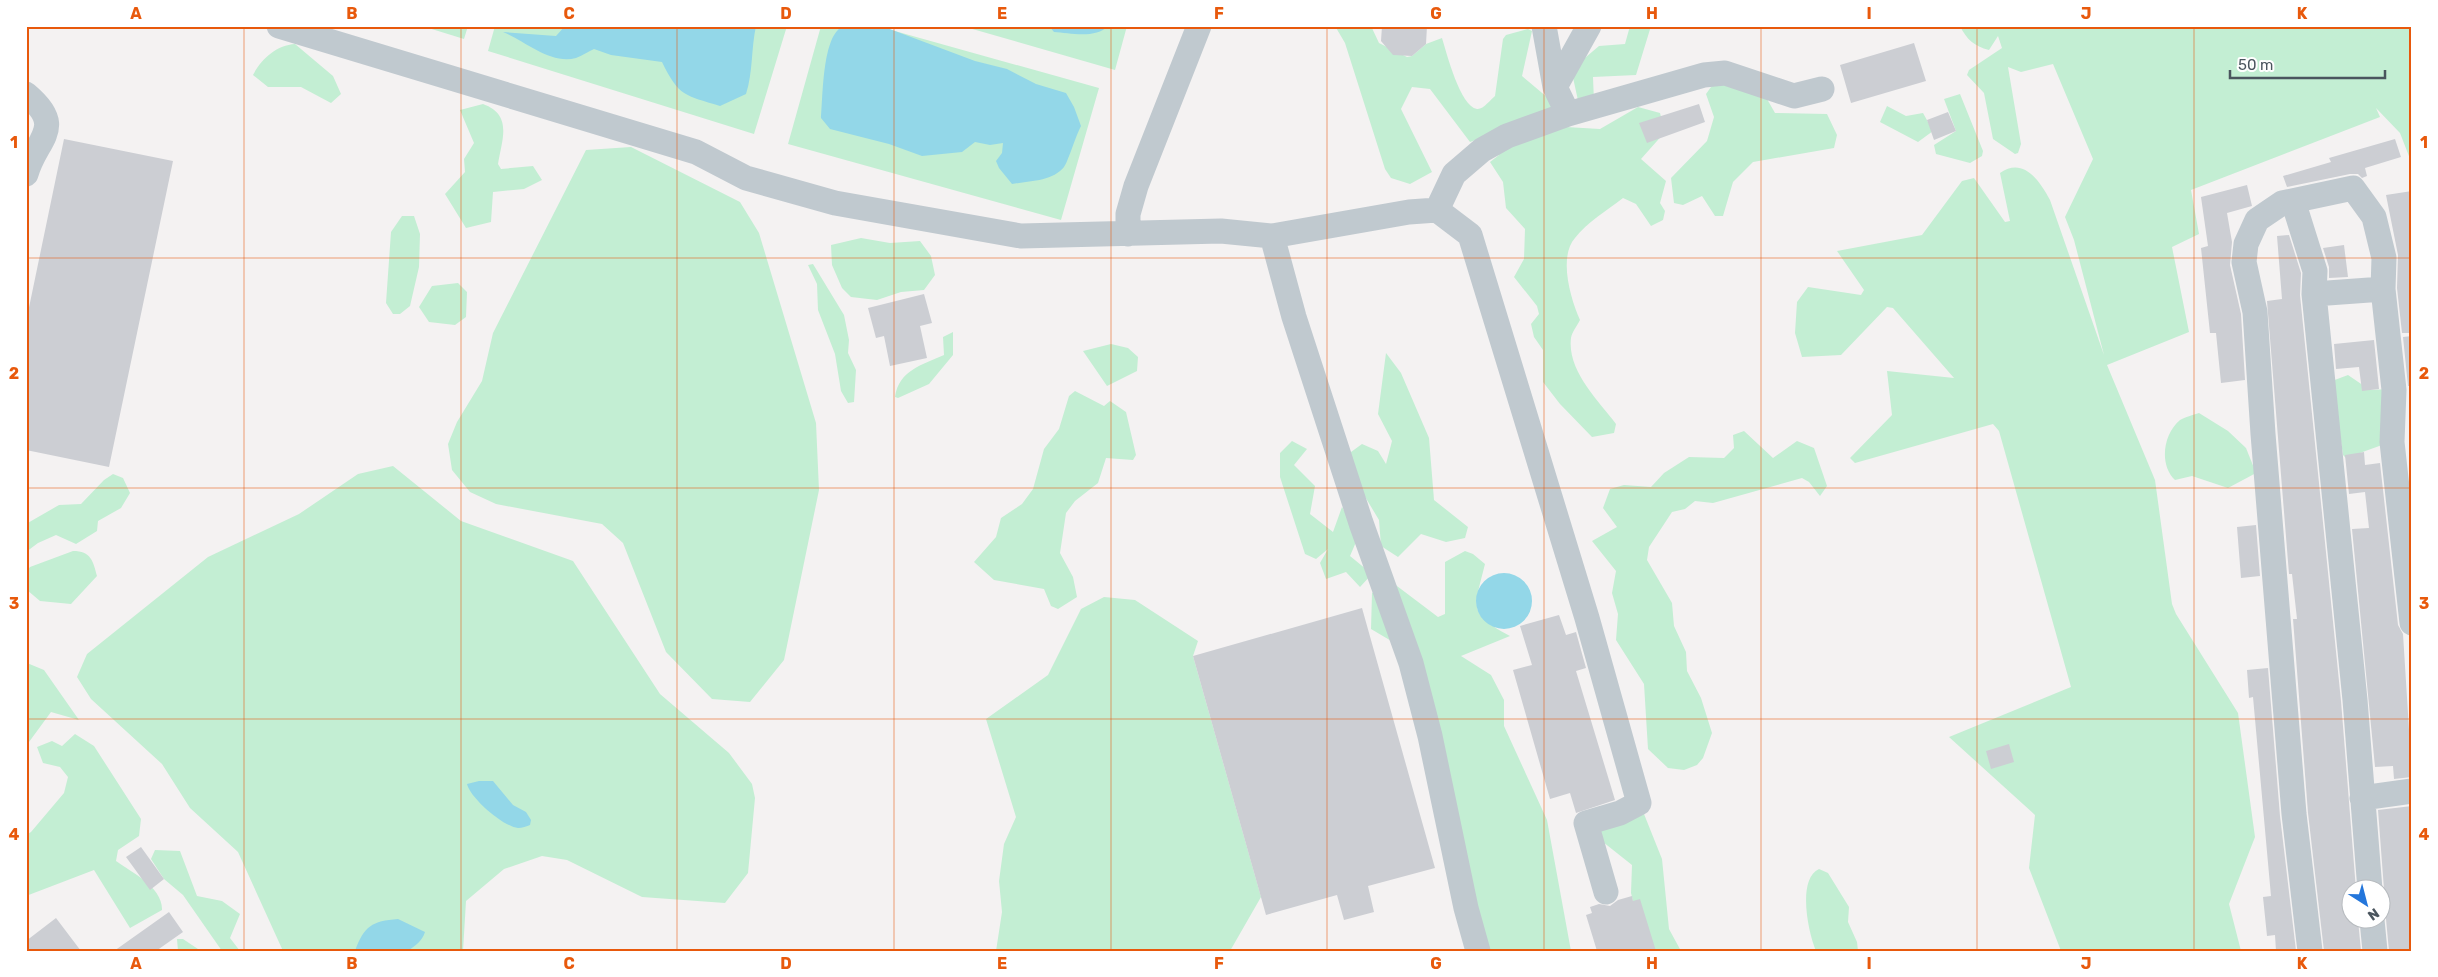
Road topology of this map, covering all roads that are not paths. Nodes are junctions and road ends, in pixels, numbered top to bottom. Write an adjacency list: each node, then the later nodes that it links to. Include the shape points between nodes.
1 (279, 26): 12 (street, via 696,152 746,178 835,203 1020,236)
2 (1199, 26): 12 (street, via 1136,186 1128,214)
3 (1544, 26): 5 (street)
4 (1589, 26): 5 (street)
5 (1555, 87): 8 (street)
6 (1822, 89): 8 (street, via 1794,96 1725,73 1704,75)
7 (26, 94): 9 (street, via 39,105 47,124 42,143)
8 (1568, 114): 11 (street, via 1507,136 1482,150 1454,174)
9 (26, 174)
10 (2293, 201): 14 (street, via 2354,188 2374,217 2384,258); 15 (street, via 2315,272); 23 (street, via 2282,203 2257,220 2246,244 2244,262 2255,312 2262,434 2293,795)
11 (1437, 210): 13 (street, via 1408,212); 20 (street, via 1470,235 1587,618 1639,803 1620,813 1586,822)
12 (1128, 234): 13 (street, via 1221,232)
13 (1272, 236): 22 (street, via 1294,317 1411,663)
14 (2383, 289): 15 (street); 16 (street, via 2394,390 2392,442)
15 (2314, 294): 18 (street)
16 (2412, 622)
17 (2412, 791): 18 (street)
18 (2362, 798): 19 (street)
19 (2369, 880)
20 (1606, 892)
21 (2373, 930): 24 (street)
22 (1478, 951)
23 (2310, 951)
24 (2375, 951)

